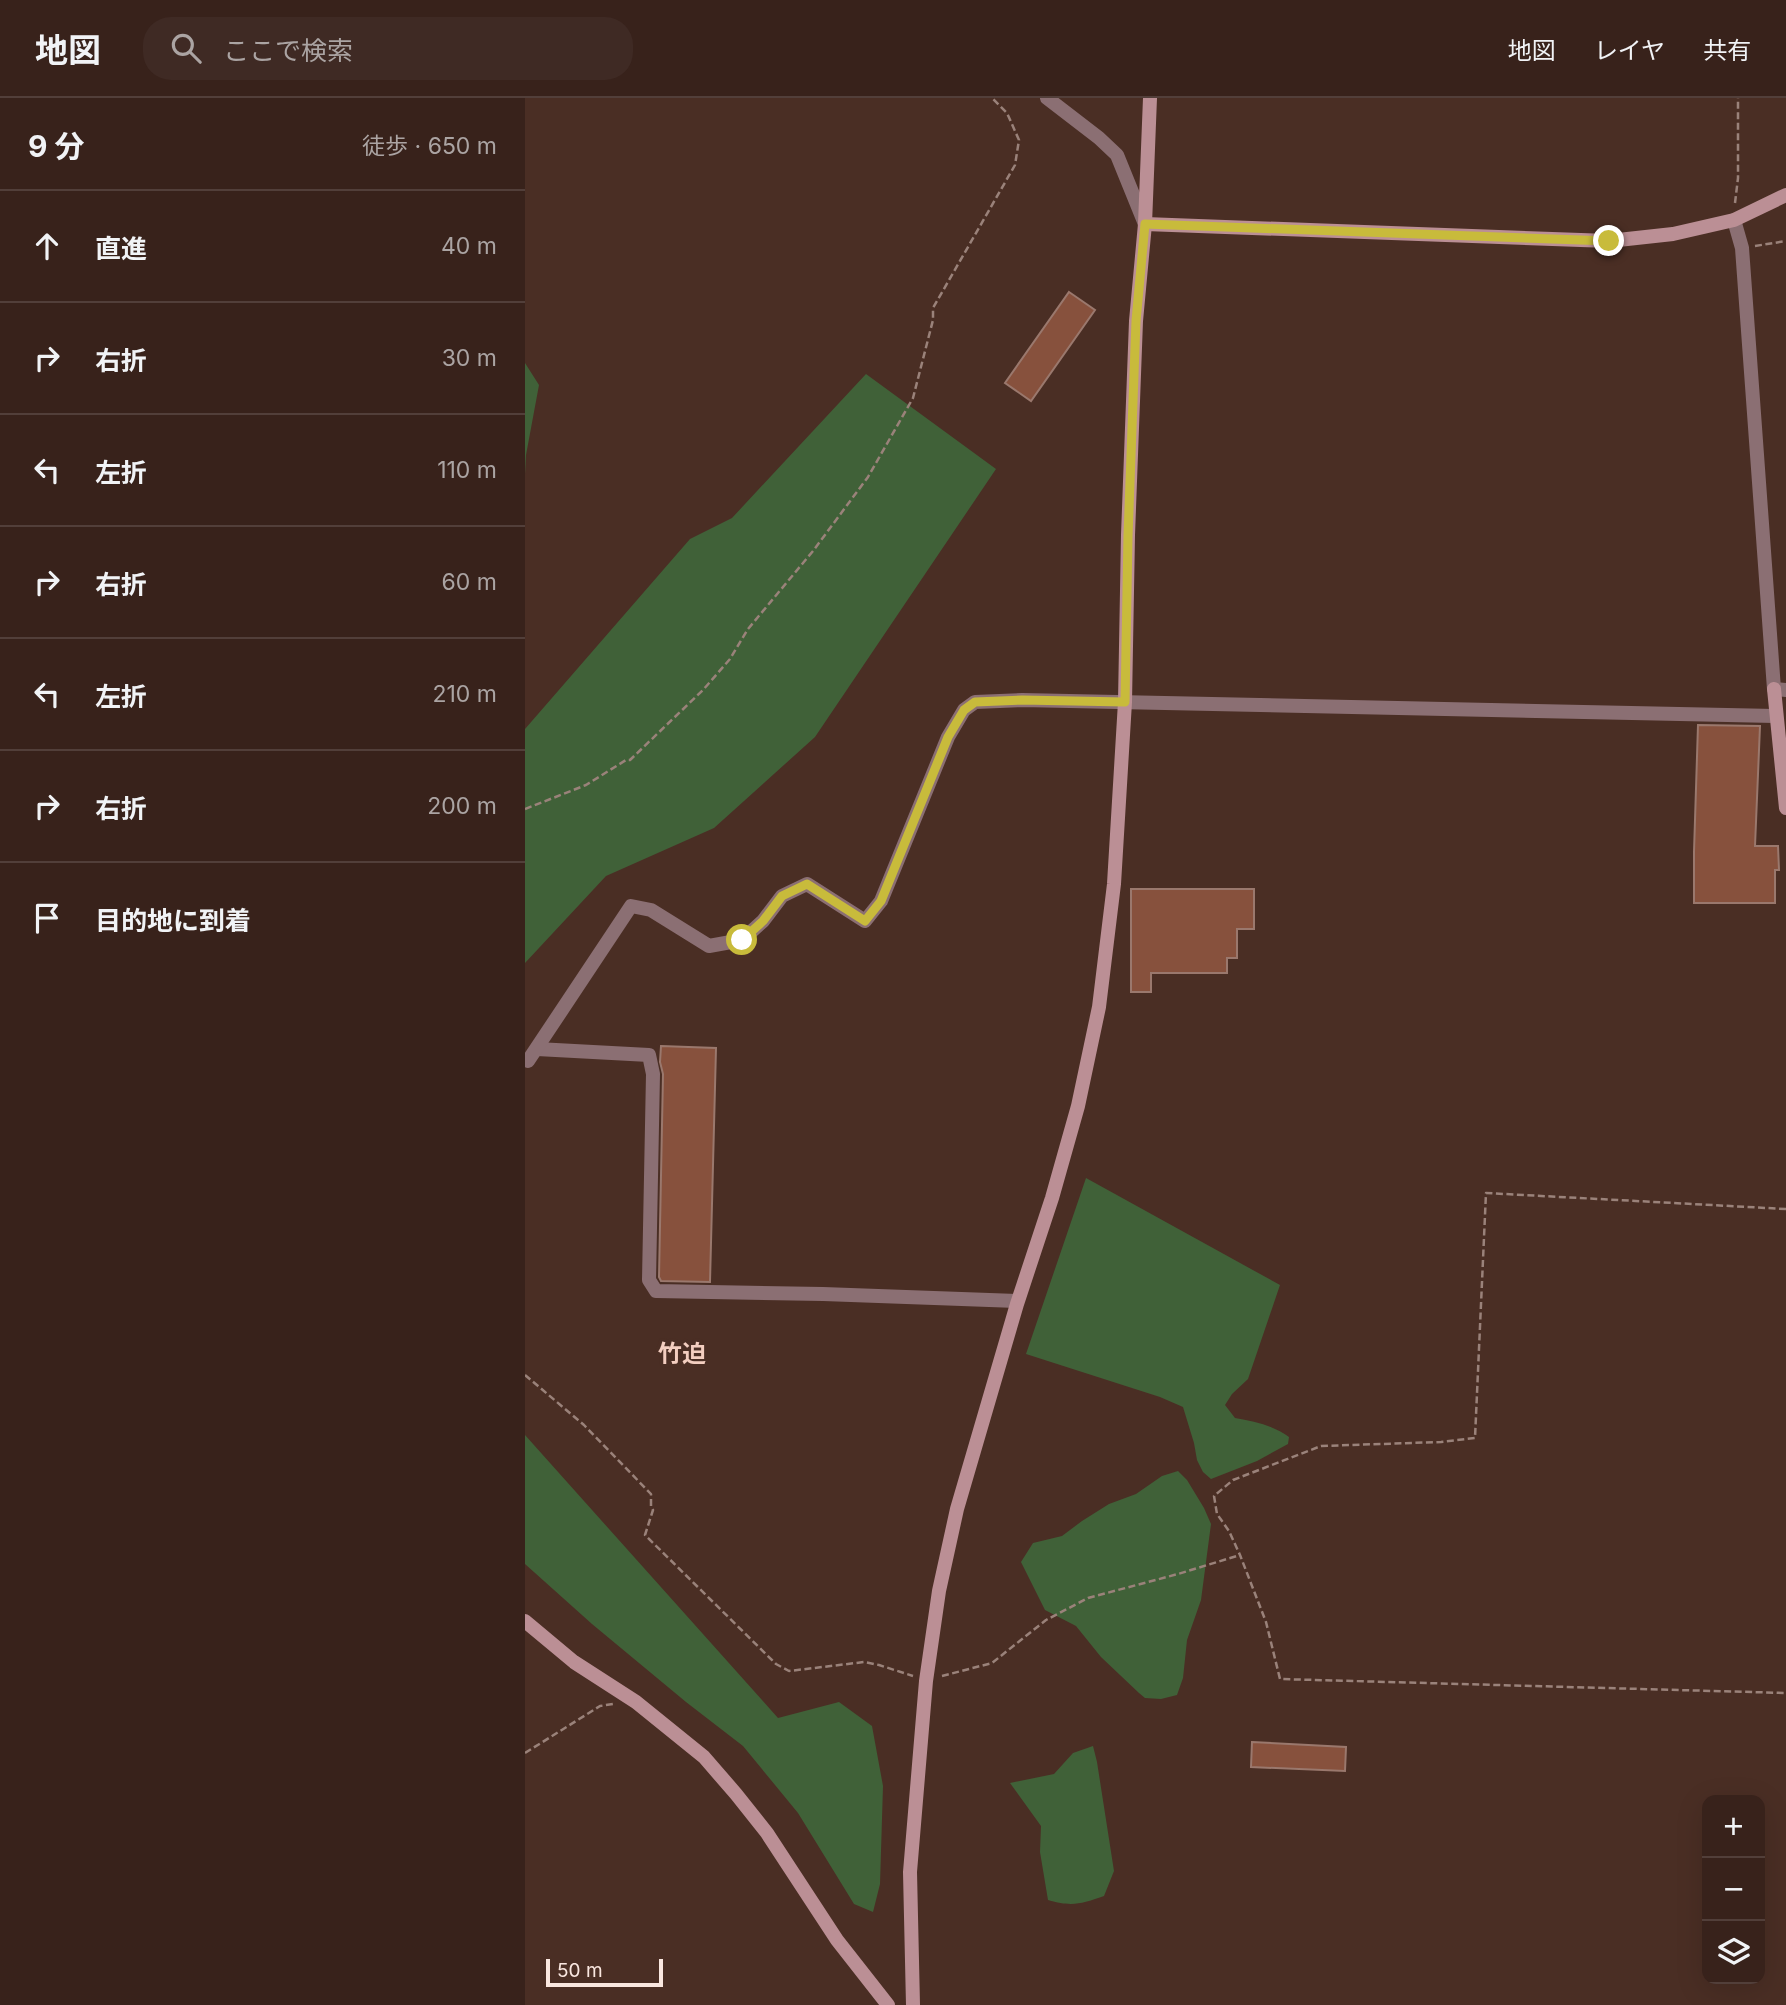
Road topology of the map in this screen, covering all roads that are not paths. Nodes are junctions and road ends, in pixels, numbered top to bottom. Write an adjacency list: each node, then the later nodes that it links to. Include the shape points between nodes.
1 (1047, 98): 5 (street, via 1117,155)
2 (1150, 98): 5 (street)
3 (1786, 195): 4 (street)
4 (1734, 220): 5 (street, via 1673,234 1609,241); 6 (street, via 1742,248)
5 (1145, 224): 7 (street, via 1136,321)
6 (1780, 690): 8 (street)
7 (1125, 702): 8 (street); 10 (street, via 1114,884 1099,1007 1078,1106); 10 (street, via 975,702 964,710 948,737 881,901 865,921 807,884 782,896 742,940 709,946 651,910 631,906 532,1055 649,1055 653,1074 649,1280 656,1291)
8 (1776, 716): 9 (street)
9 (1786, 808)
10 (1017, 1301): 13 (street, via 957,1509 939,1591 926,1681 910,1872)
11 (525, 1621): 12 (street, via 704,1757 767,1833 837,1940)
12 (888, 2005)
13 (913, 2005)

